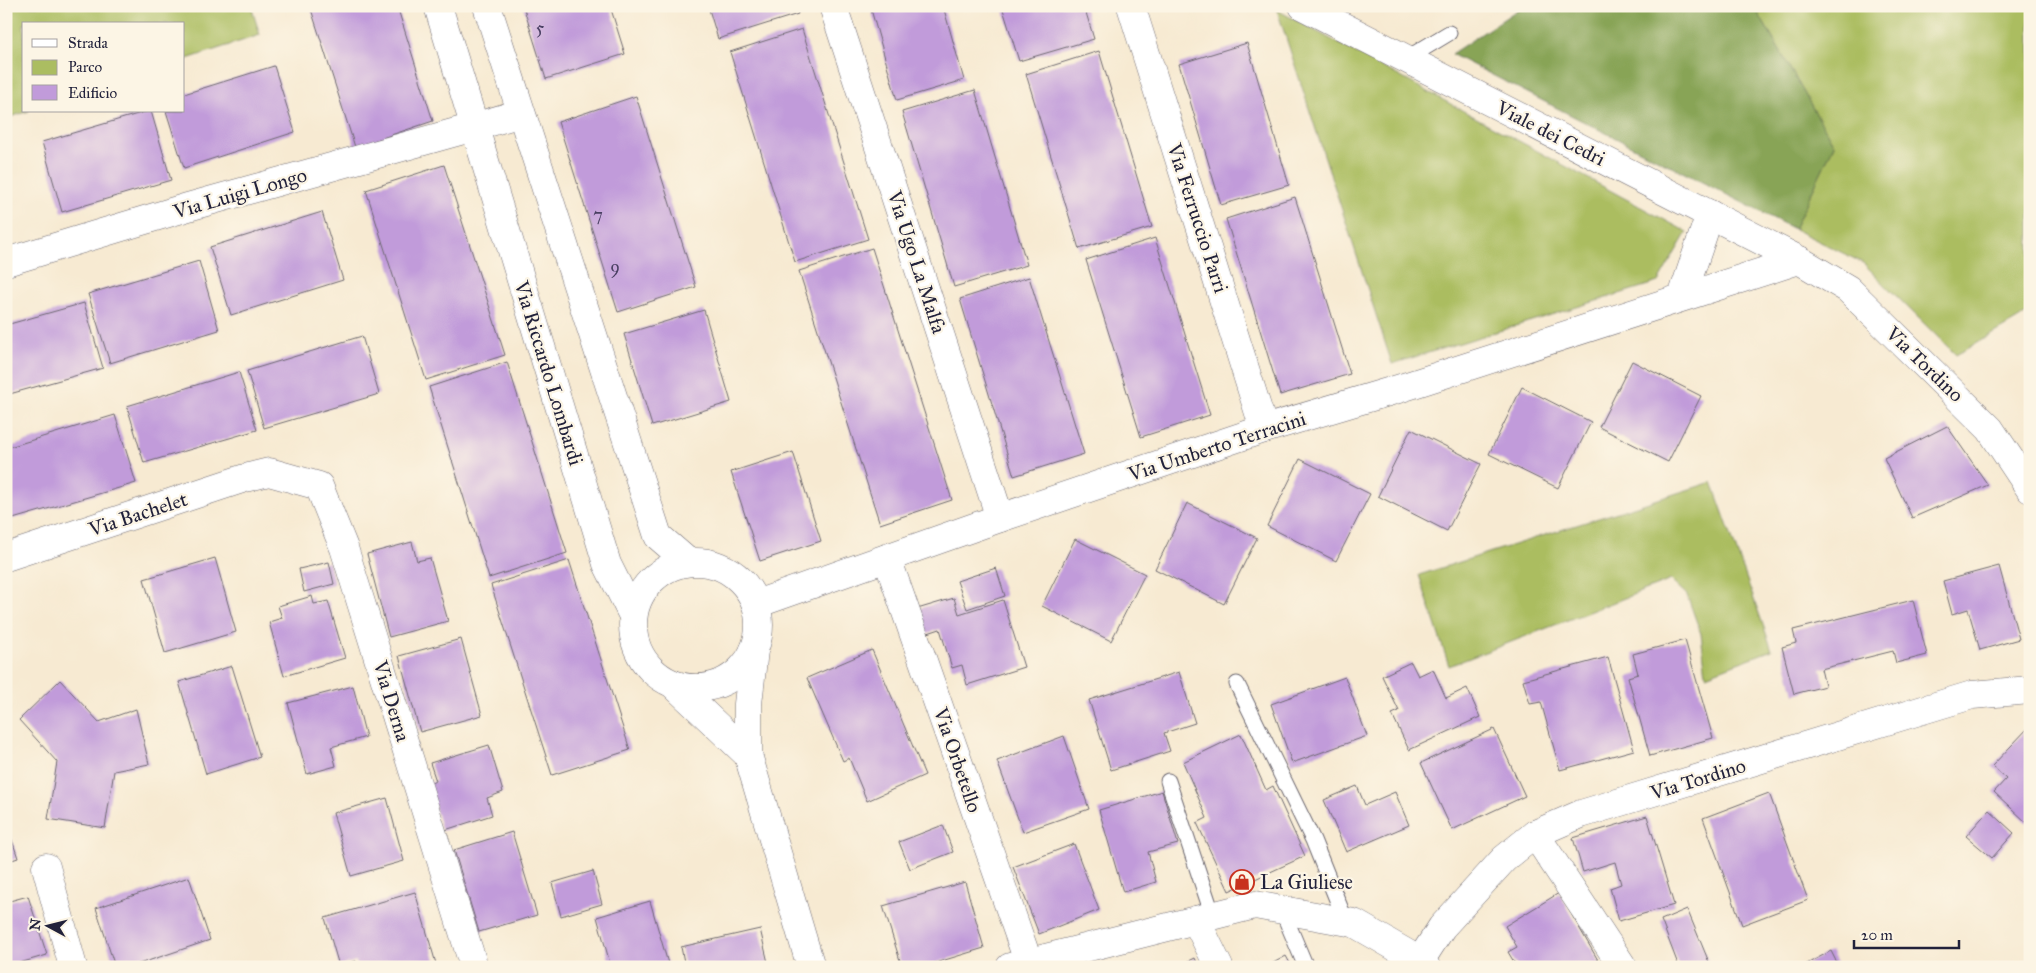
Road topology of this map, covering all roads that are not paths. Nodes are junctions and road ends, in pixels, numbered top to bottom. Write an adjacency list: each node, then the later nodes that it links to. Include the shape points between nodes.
1 (438, 6): 9 (street, Via Riccardo Lombardi)
2 (487, 6): 8 (street)
3 (833, 6): 17 (street, Via Ugo La Malfa)
4 (1131, 6): 14 (street, Via Ferruccio Parri)
5 (1303, 6): 7 (street, Viale dei Cedri)
6 (1449, 33): 7 (lane)
7 (1406, 59): 10 (street, Viale dei Cedri)
8 (521, 113): 9 (street); 20 (street, via 658,536)
9 (474, 127): 12 (street, Via Luigi Longo); 22 (street, Via Riccardo Lombardi, via 607,564)
10 (1710, 214): 11 (street, Viale dei Cedri); 13 (street)
11 (1799, 260): 13 (street, Via Umberto Terracini); 16 (street, Via Tordino, via 1848,289 1990,429)
12 (6, 262)
13 (1682, 298): 14 (street, Via Umberto Terracini)
14 (1264, 429): 17 (street, Via Umberto Terracini)
15 (269, 472): 18 (street, Via Bachelet); 37 (street, Via Derna, via 319,486 344,548)
16 (2030, 489)
17 (1000, 518): 19 (street, Via Umberto Terracini)
18 (6, 557)
19 (887, 558): 21 (street, Via Umberto Terracini); 34 (street, Via Orbetello)
20 (688, 562): 21 (street, Via Riccardo Lombardi, via 709,563 729,571 745,585); 22 (street, Via Riccardo Lombardi, via 668,568 651,580 639,597)
21 (756, 604): 23 (street, Via Riccardo Lombardi, via 759,619)
22 (633, 616): 24 (street, Via Riccardo Lombardi, via 634,637 641,657 655,673)
23 (754, 650): 24 (street, Via Riccardo Lombardi, via 744,666 729,679 711,686 691,688); 27 (street, Via Riccardo Lombardi, via 748,704)
24 (673, 684): 27 (street, Via Riccardo Lombardi)
25 (1237, 684): 33 (lane, via 1313,840)
26 (2030, 690): 29 (street, Via Tordino, via 1972,695 1581,814)
27 (748, 755): 38 (street, Via Riccardo Lombardi)
28 (1168, 781): 32 (lane)
29 (1535, 834): 35 (street, Via Tordino, via 1497,865 1442,928); 41 (street)
30 (46, 867): 36 (street)
31 (1282, 910): 32 (street, via 1255,905); 33 (street); 40 (lane)
32 (1204, 918): 34 (street); 39 (street)
33 (1346, 922): 35 (street, via 1354,923)
34 (1019, 964)
35 (1423, 964)
36 (73, 967)
37 (474, 967)
38 (811, 967)
39 (1219, 967)
40 (1306, 967)
41 (1623, 967)

